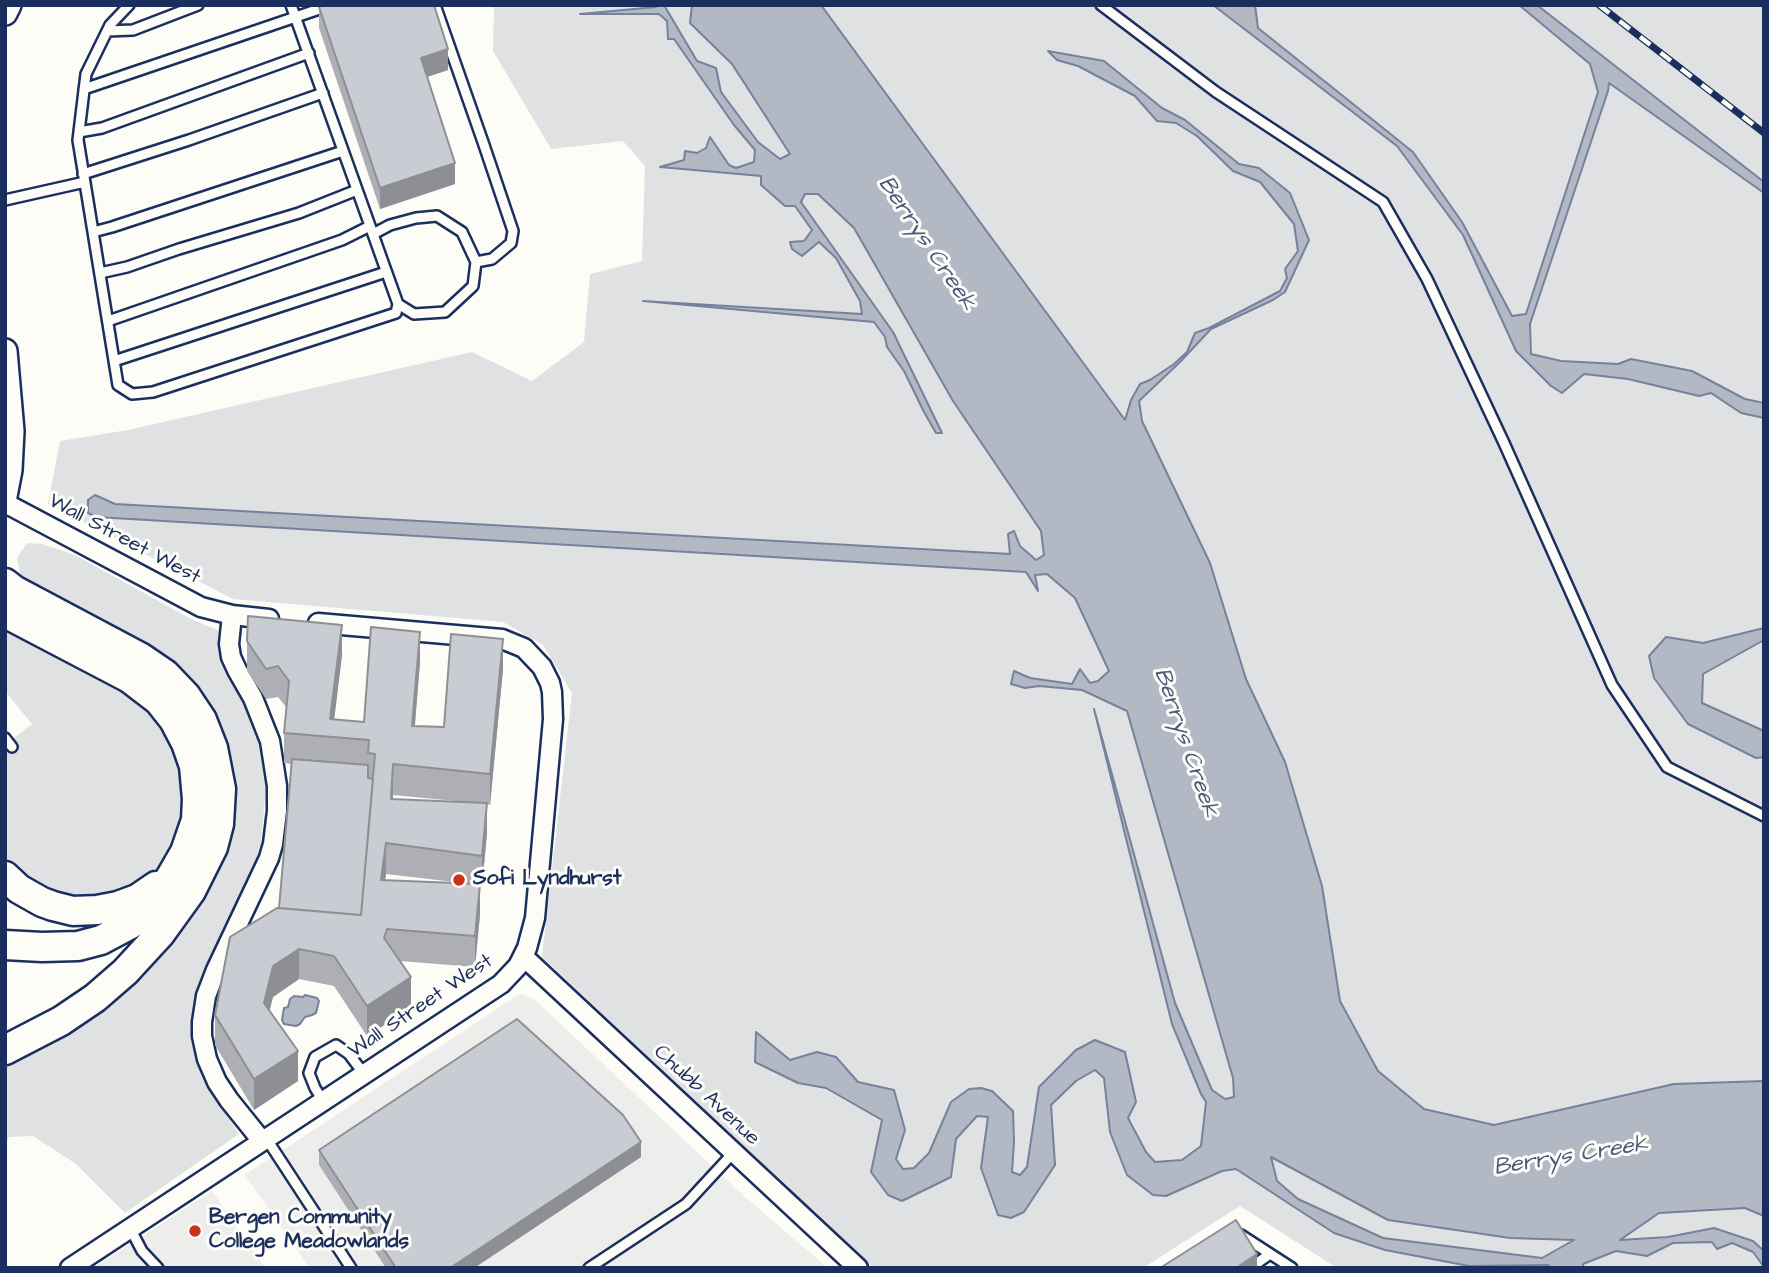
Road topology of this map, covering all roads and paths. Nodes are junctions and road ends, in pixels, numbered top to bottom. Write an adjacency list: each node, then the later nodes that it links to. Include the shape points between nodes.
1 (9, 5): 8 (street)
2 (129, 5): 10 (lane)
3 (198, 5): 10 (lane, via 133,30)
4 (291, 5): 9 (lane)
5 (331, 5): 9 (lane)
6 (435, 5): 21 (lane, via 513,232 511,243 492,259)
7 (1101, 5): 35 (lane, via 1216,92 1383,202 1427,279 1612,685 1667,767)
8 (5, 13)
9 (296, 17): 11 (lane); 12 (lane)
10 (107, 31): 12 (lane, via 86,74)
11 (309, 53): 13 (lane); 14 (lane, via 102,128)
12 (84, 89): 14 (lane)
13 (323, 93): 15 (lane); 16 (lane)
14 (79, 132): 16 (lane)
15 (343, 151): 17 (lane); 20 (lane)
16 (84, 178): 18 (lane); 20 (lane)
17 (357, 190): 19 (lane); 23 (lane, via 299,213)
18 (5, 200)
19 (371, 230): 21 (lane, via 437,216 462,232); 22 (lane); 25 (lane)
20 (93, 232): 23 (lane)
21 (477, 262): 24 (lane, via 473,286 445,313 414,314)
22 (386, 272): 24 (lane); 27 (lane)
23 (100, 273): 25 (lane)
24 (398, 304): 27 (lane, via 396,313 153,392 132,394 118,385)
25 (108, 321): 27 (lane)
26 (5, 351): 28 (street, via 12,431)
27 (114, 361)
28 (5, 496)
29 (5, 503): 32 (street, Wall Street West, via 191,602)
30 (5, 583): 40 (main road, via 154,665 176,684 194,707 214,748 221,802 206,861 181,906 154,941 94,998)
31 (5, 613): 36 (main road, via 140,685 174,720 191,755 197,789 196,820)
32 (232, 615): 39 (street, Wall Street West, via 502,639 524,648 542,667 552,692 553,719 535,918); 43 (street, via 231,657 265,726 285,787 269,858 211,983 202,1022 211,1071)
33 (5, 738): 34 (lane)
34 (12, 747)
35 (1764, 816)
36 (185, 852): 37 (main road, via 147,893 108,909 73,911 53,906 30,896); 38 (main road, via 155,900 122,930 78,946)
37 (5, 876)
38 (5, 945)
39 (524, 957): 41 (street, Wall Street West, via 501,984); 44 (street, Chubb Avenue)
40 (5, 1051)
41 (364, 1074): 42 (street, Wall Street West); 42 (lane, via 336,1045 315,1057 309,1073)
42 (323, 1101): 43 (street, Wall Street West)
43 (264, 1140): 45 (street, Wall Street West); 50 (lane)
44 (734, 1152): 51 (lane, via 686,1205); 52 (street, Chubb Avenue)
45 (130, 1228): 48 (street, Wall Street West); 49 (lane)
46 (1231, 1242): 47 (lane, via 1241,1235)
47 (1270, 1254): 53 (lane); 54 (lane)
48 (69, 1268)
49 (158, 1268)
50 (351, 1268)
51 (589, 1268)
52 (858, 1268)
53 (1250, 1268)
54 (1292, 1268)

